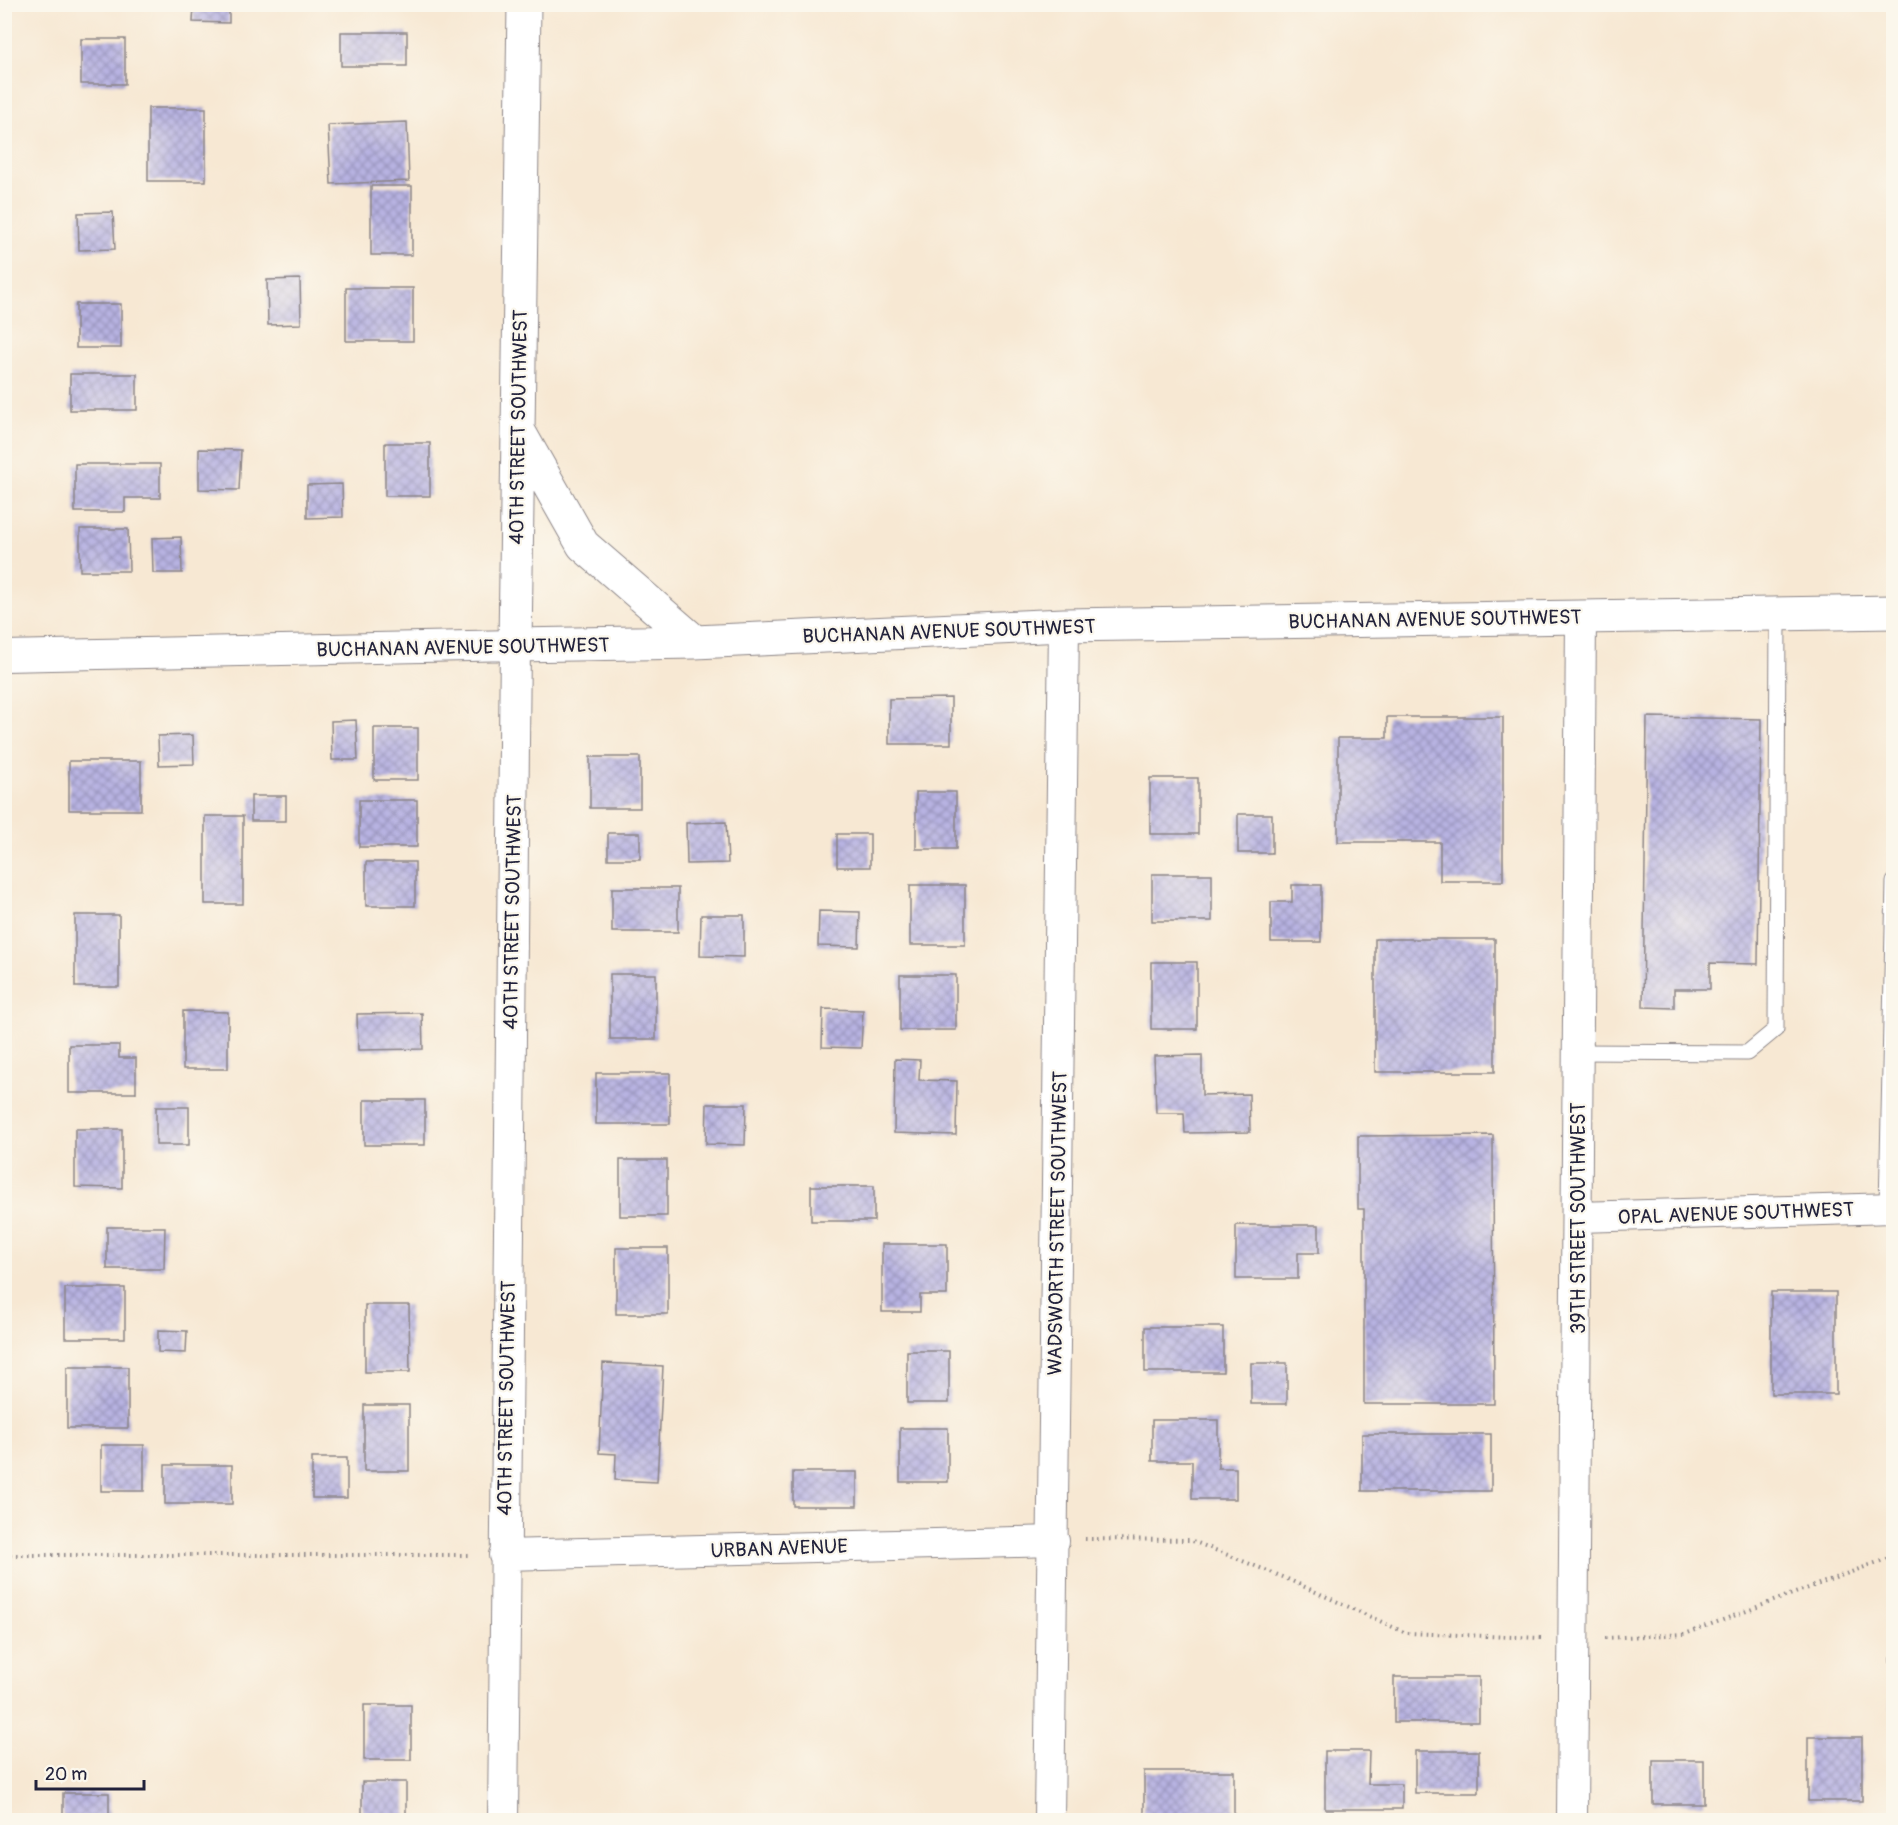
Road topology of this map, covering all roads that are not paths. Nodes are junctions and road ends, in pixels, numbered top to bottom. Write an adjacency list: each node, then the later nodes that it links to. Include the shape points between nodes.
1 (524, 4): 2 (street, 40TH STREET SOUTHWEST)
2 (518, 430): 7 (street, via 583,545); 8 (street, 40TH STREET SOUTHWEST)
3 (1893, 612): 4 (street, BUCHANAN AVENUE SOUTHWEST)
4 (1778, 615): 5 (street, BUCHANAN AVENUE SOUTHWEST); 11 (lane, via 1776,1029 1747,1053)
5 (1581, 616): 6 (street, BUCHANAN AVENUE SOUTHWEST); 11 (street, 39TH STREET SOUTHWEST)
6 (1064, 625): 7 (street, BUCHANAN AVENUE SOUTHWEST); 14 (street, WADSWORTH STREET SOUTHWEST)
7 (695, 642): 8 (street, BUCHANAN AVENUE SOUTHWEST)
8 (515, 645): 9 (street, BUCHANAN AVENUE SOUTHWEST); 15 (street, 40TH STREET SOUTHWEST)
9 (4, 656)
10 (1893, 882): 12 (lane)
11 (1579, 1052): 13 (street, 39TH STREET SOUTHWEST)
12 (1890, 1208): 13 (street, OPAL AVENUE SOUTHWEST)
13 (1578, 1217): 18 (street, 39TH STREET SOUTHWEST)
14 (1054, 1541): 15 (street, URBAN AVENUE); 17 (street, WADSWORTH STREET SOUTHWEST)
15 (504, 1555): 16 (street, 40TH STREET SOUTHWEST)
16 (504, 1821)
17 (1049, 1821)
18 (1572, 1821)

